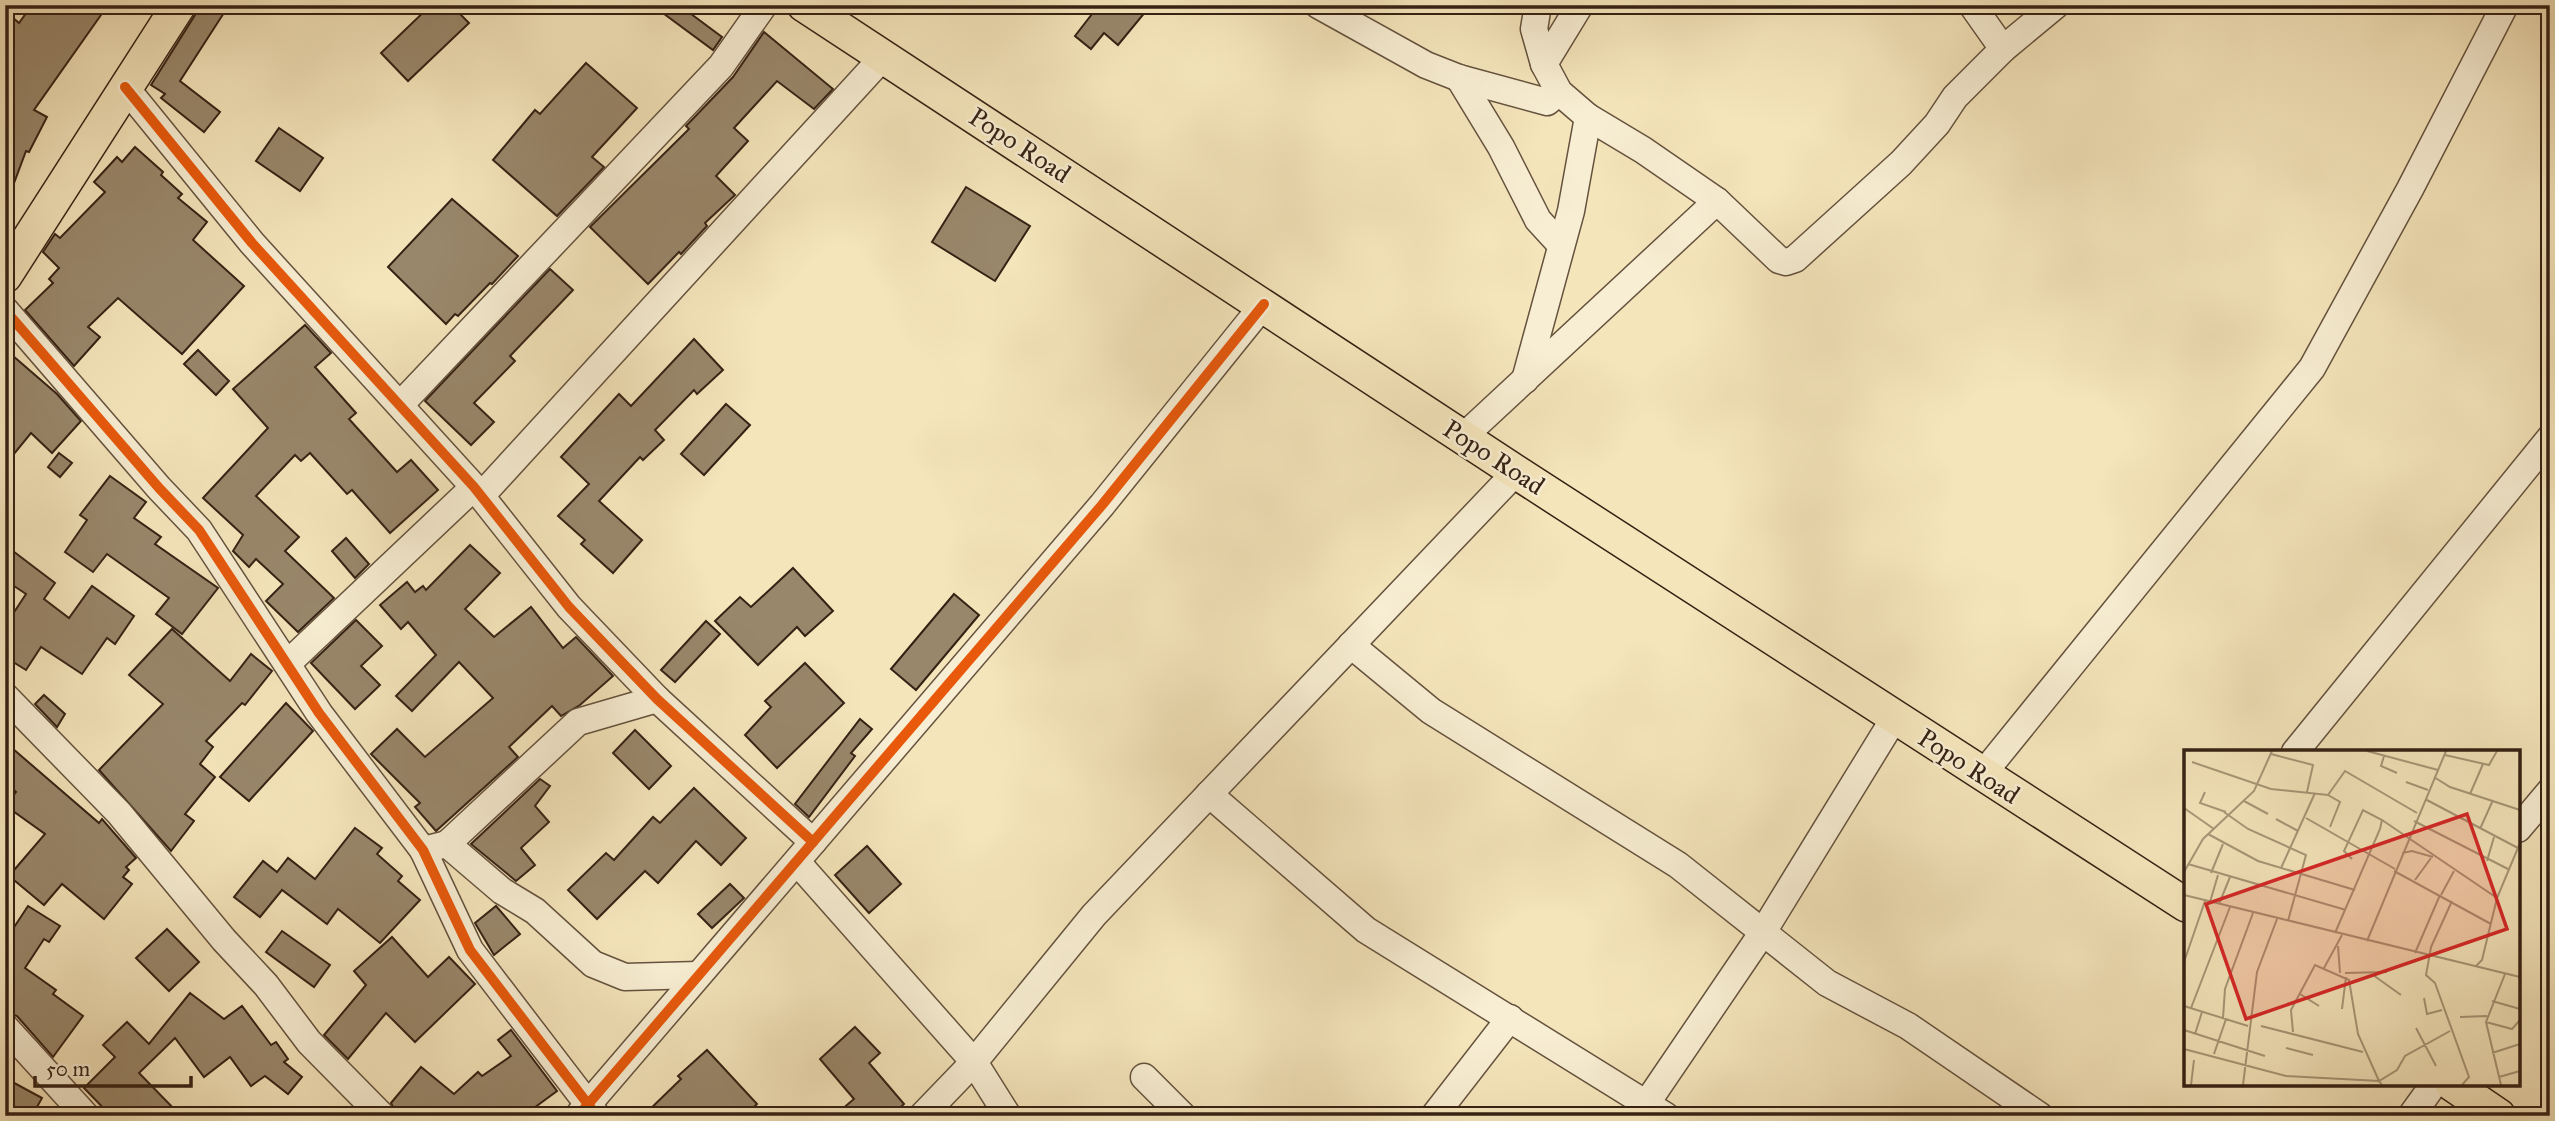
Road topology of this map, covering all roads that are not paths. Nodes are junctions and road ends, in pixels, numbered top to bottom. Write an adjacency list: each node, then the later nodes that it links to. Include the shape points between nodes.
1 (179, 5): 14 (main road)
2 (764, 5): 23 (street, via 720,66)
3 (804, 5): 11 (main road, Popo Road)
4 (1318, 5): 13 (street, via 1426,65)
5 (1538, 5): 12 (street, via 1534,29)
6 (1580, 5): 12 (street)
7 (1972, 5): 10 (street)
8 (2056, 5): 10 (street)
9 (2504, 5): 34 (street, via 2312,368)
10 (2003, 49): 17 (street, via 1955,97 1901,163 1795,258 1779,260)
11 (884, 57): 20 (main road, Popo Road); 27 (street)
12 (1544, 64): 15 (street)
13 (1459, 78): 15 (street, via 1547,102); 18 (street, via 1538,220)
14 (125, 87): 19 (main road); 23 (street, via 252,243)
15 (1559, 92): 16 (street)
16 (1588, 117): 17 (street); 18 (street, via 1571,211)
17 (1717, 201): 22 (street)
18 (1560, 244): 22 (street)
19 (5, 276)
20 (1264, 304): 24 (main road, Popo Road); 39 (street, via 1102,505)
21 (5, 310): 29 (street, via 199,530)
22 (1524, 380): 24 (street)
23 (400, 405): 27 (street)
24 (1463, 438): 26 (main road, Popo Road)
25 (2550, 438): 33 (street)
26 (1516, 472): 28 (street); 32 (main road, Popo Road)
27 (477, 491): 29 (street); 31 (street, via 569,607)
28 (1351, 645): 36 (street); 41 (street, via 1431,711 1678,865)
29 (288, 663): 38 (street, via 318,713)
30 (5, 696): 52 (street, via 119,813 309,1042)
31 (657, 699): 38 (street, via 578,722); 39 (street)
32 (1895, 718): 34 (main road, Popo Road); 41 (street)
33 (2297, 750)
34 (1982, 775): 40 (main road, Popo Road)
35 (2550, 791): 37 (street)
36 (1209, 794): 43 (street, via 1366,930); 45 (street, via 1094,915)
37 (2520, 827)
38 (435, 847): 42 (street, via 535,911 593,964 625,977); 50 (street, via 470,950)
39 (805, 852): 42 (street); 45 (street)
40 (2183, 897)
41 (1763, 932): 49 (street); 57 (street, via 1827,983 1908,1026)
42 (698, 975): 50 (street)
43 (1510, 1018): 49 (street); 56 (street)
44 (5, 1027): 51 (street)
45 (974, 1062): 53 (street); 54 (street)
46 (1144, 1077): 55 (street)
47 (2433, 1086): 58 (street)
48 (2455, 1086): 59 (main road)
49 (1650, 1111)
50 (587, 1112)
51 (86, 1116)
52 (382, 1116)
53 (922, 1116)
54 (1008, 1116)
55 (1183, 1116)
56 (1434, 1116)
57 (2039, 1116)
58 (2411, 1116)
59 (2499, 1116)

